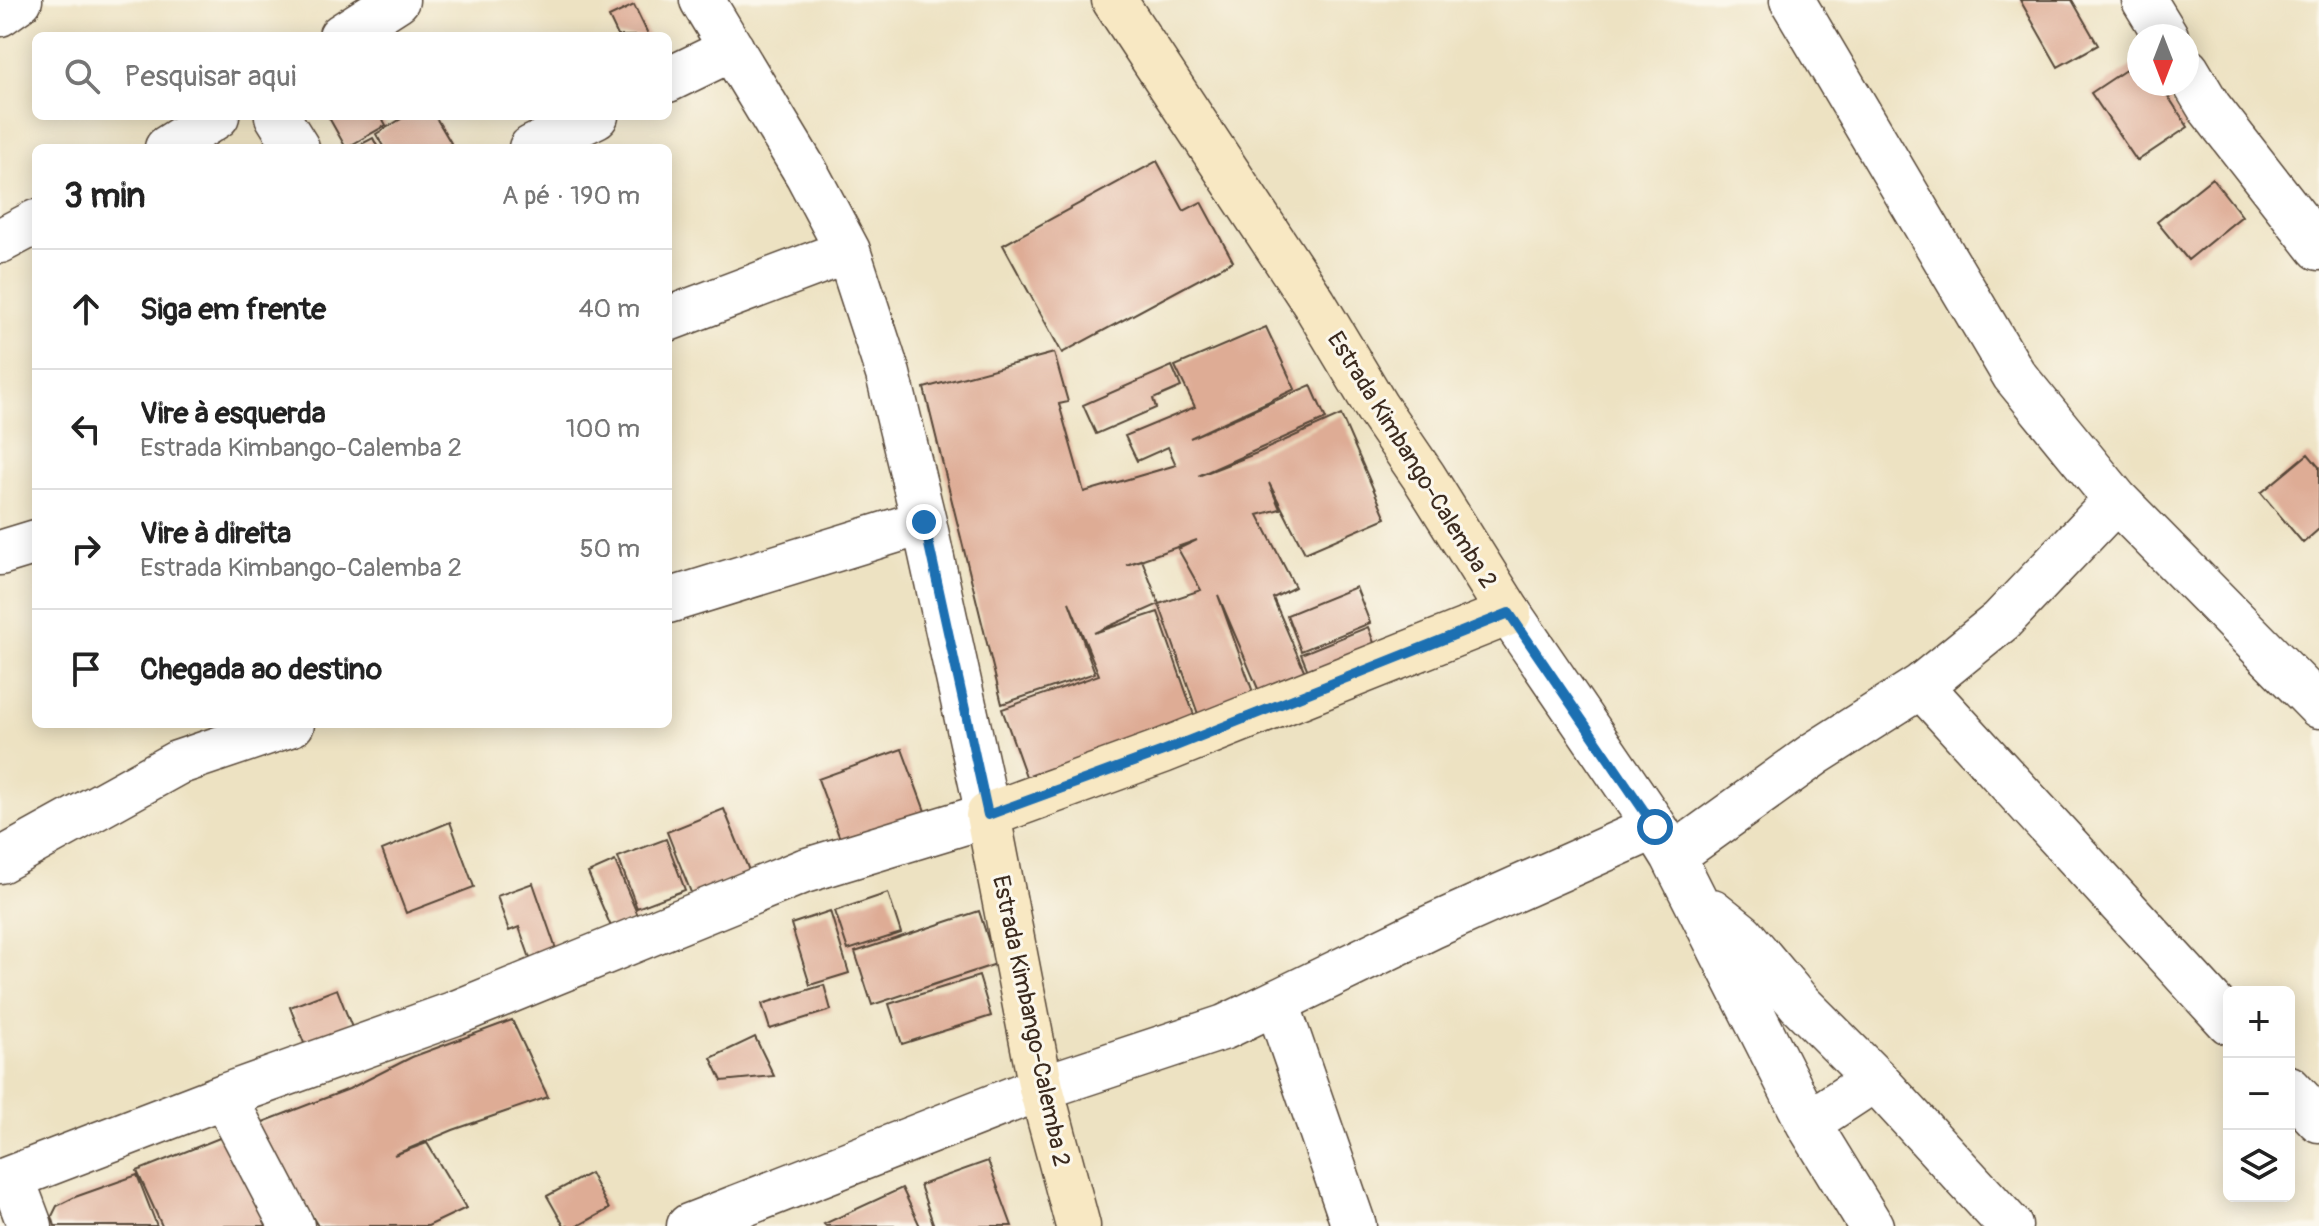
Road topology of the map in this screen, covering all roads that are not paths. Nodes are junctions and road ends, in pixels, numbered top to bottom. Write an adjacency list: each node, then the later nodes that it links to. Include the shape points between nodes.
1 (20, 0): 7 (street)
2 (397, 0): 9 (street)
3 (702, 0): 10 (street, Estrada Kimbango-Calemba 2)
4 (1114, 0): 29 (main road, Estrada Kimbango-Calemba 2)
5 (1792, 0): 24 (street, via 2014,375)
6 (2144, 0): 8 (street)
7 (0, 14)
8 (2159, 24)
9 (347, 32)
10 (732, 49): 11 (street); 22 (street, Estrada Kimbango-Calemba 2)
11 (672, 78)
12 (2199, 90): 21 (street)
13 (211, 120): 16 (street)
14 (280, 120): 17 (street)
15 (588, 120): 18 (street)
16 (173, 144)
17 (294, 144)
18 (539, 144)
19 (32, 224): 20 (street)
20 (0, 241)
21 (2319, 248)
22 (848, 251): 23 (street); 25 (street, Estrada Kimbango-Calemba 2, via 888,374)
23 (672, 317)
24 (2116, 500): 30 (street, via 2001,621); 31 (street)
25 (924, 522): 28 (street); 33 (street, Estrada Kimbango-Calemba 2)
26 (32, 543): 27 (street)
27 (0, 553)
28 (672, 600)
29 (1509, 613): 33 (main road, Estrada Kimbango-Calemba 2); 34 (street)
30 (1921, 686): 34 (street); 38 (street)
31 (2319, 706)
32 (280, 728): 35 (street, via 177,763)
33 (988, 815): 40 (main road, Estrada Kimbango-Calemba 2); 42 (street, via 804,871 453,1014)
34 (1664, 841): 36 (street); 37 (street, via 1431,927)
35 (0, 861)
36 (1694, 897): 39 (street, via 1742,935 1800,1004); 44 (street)
37 (1277, 1003): 40 (street, via 1225,1027); 50 (street)
38 (2223, 1015)
39 (1875, 1079): 44 (street); 52 (street)
40 (1041, 1088): 48 (street); 49 (main road, Estrada Kimbango-Calemba 2)
41 (2295, 1094): 43 (street)
42 (224, 1096): 45 (street); 47 (street)
43 (2319, 1120)
44 (1808, 1123): 51 (street)
45 (6, 1180): 46 (street)
46 (30, 1226)
47 (292, 1226)
48 (689, 1226)
49 (1078, 1226)
50 (1354, 1226)
51 (1871, 1226)
52 (2010, 1226)

